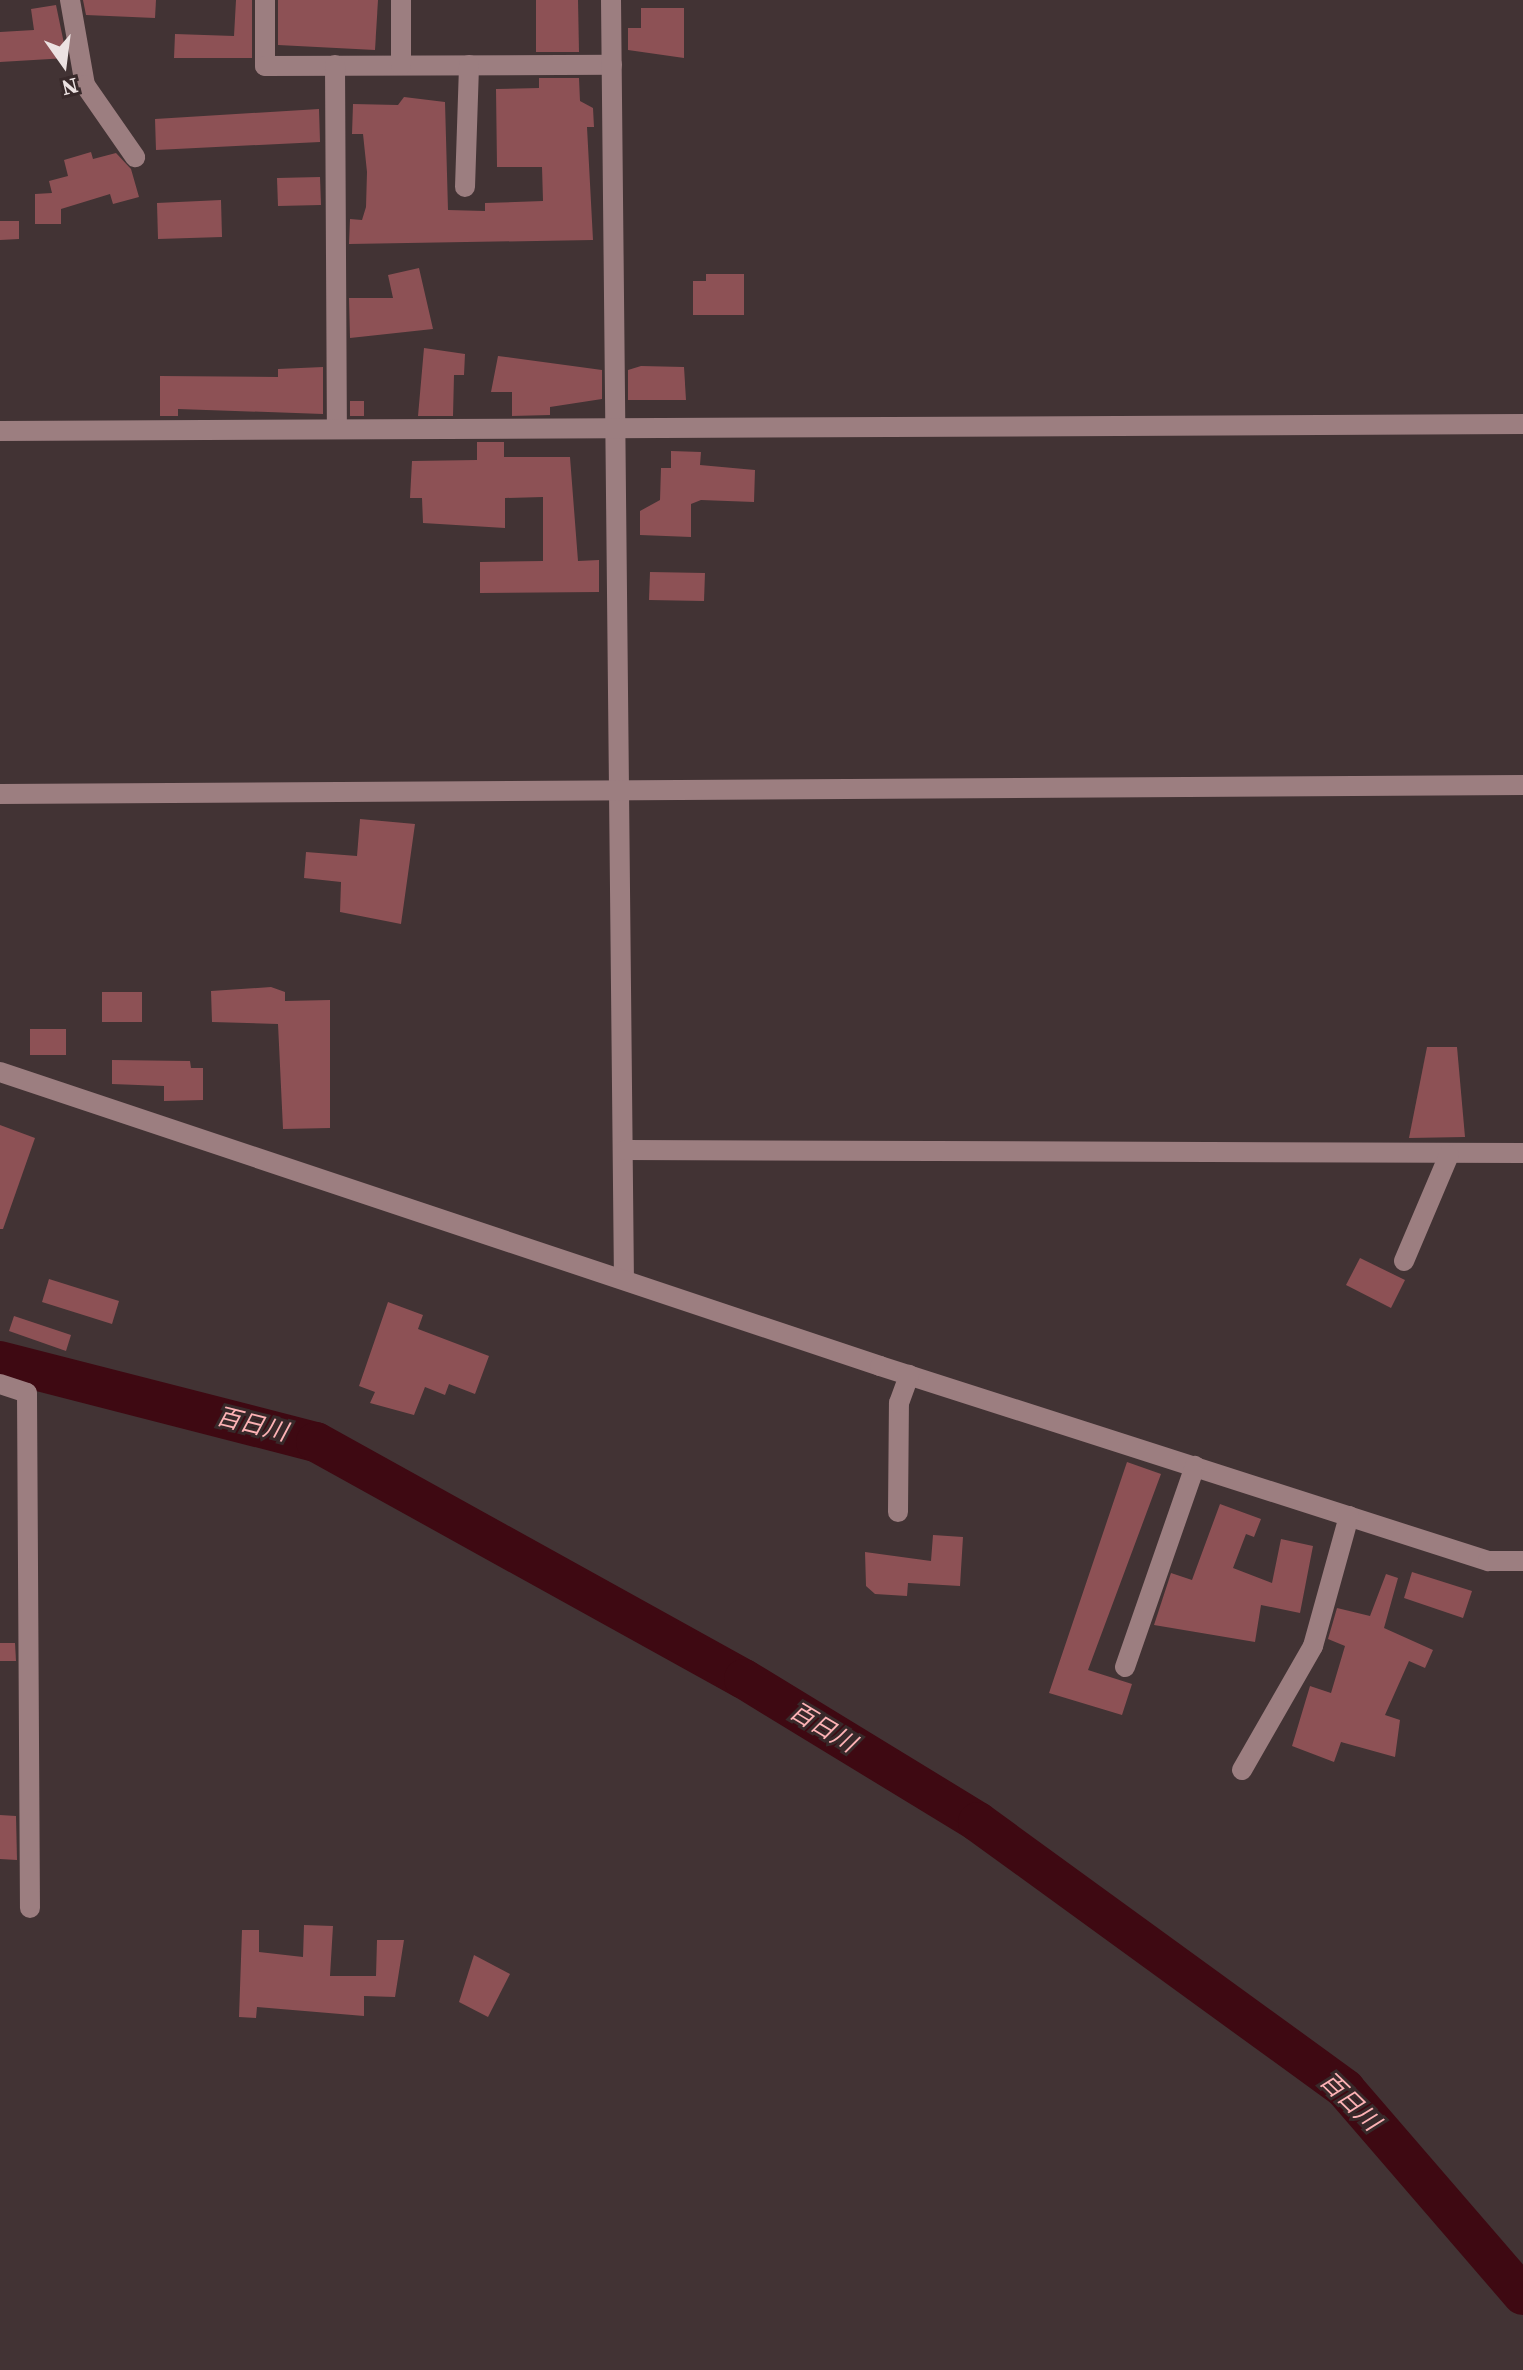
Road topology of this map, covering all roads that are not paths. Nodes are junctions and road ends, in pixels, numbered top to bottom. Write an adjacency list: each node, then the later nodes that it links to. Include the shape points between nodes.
1 (70, 0): 9 (street, via 85,85)
2 (265, 0): 5 (street, via 265,66)
3 (401, 0): 6 (street)
4 (611, 0): 8 (street)
5 (335, 65): 6 (street); 12 (street)
6 (401, 65): 7 (street)
7 (469, 65): 8 (street); 10 (street)
8 (612, 65): 13 (street)
9 (135, 157)
10 (465, 187)
11 (1523, 424): 13 (street)
12 (337, 429): 13 (street); 14 (street)
13 (612, 429): 16 (street)
14 (0, 431)
15 (1523, 785): 16 (street)
16 (620, 788): 17 (street); 19 (street)
17 (0, 794)
18 (0, 1072): 23 (street)
19 (625, 1150): 21 (street); 23 (street)
20 (1523, 1153): 21 (street)
21 (1449, 1155): 22 (street)
22 (1404, 1261)
23 (624, 1275): 24 (street)
24 (909, 1375): 26 (street); 27 (street, via 899,1403)
25 (0, 1384): 32 (street, via 27,1393)
26 (1195, 1466): 28 (street); 30 (street)
27 (898, 1512)
28 (1349, 1516): 29 (street, via 1488,1561); 31 (street, via 1313,1646)
29 (1523, 1561)
30 (1125, 1667)
31 (1242, 1770)
32 (30, 1908)

